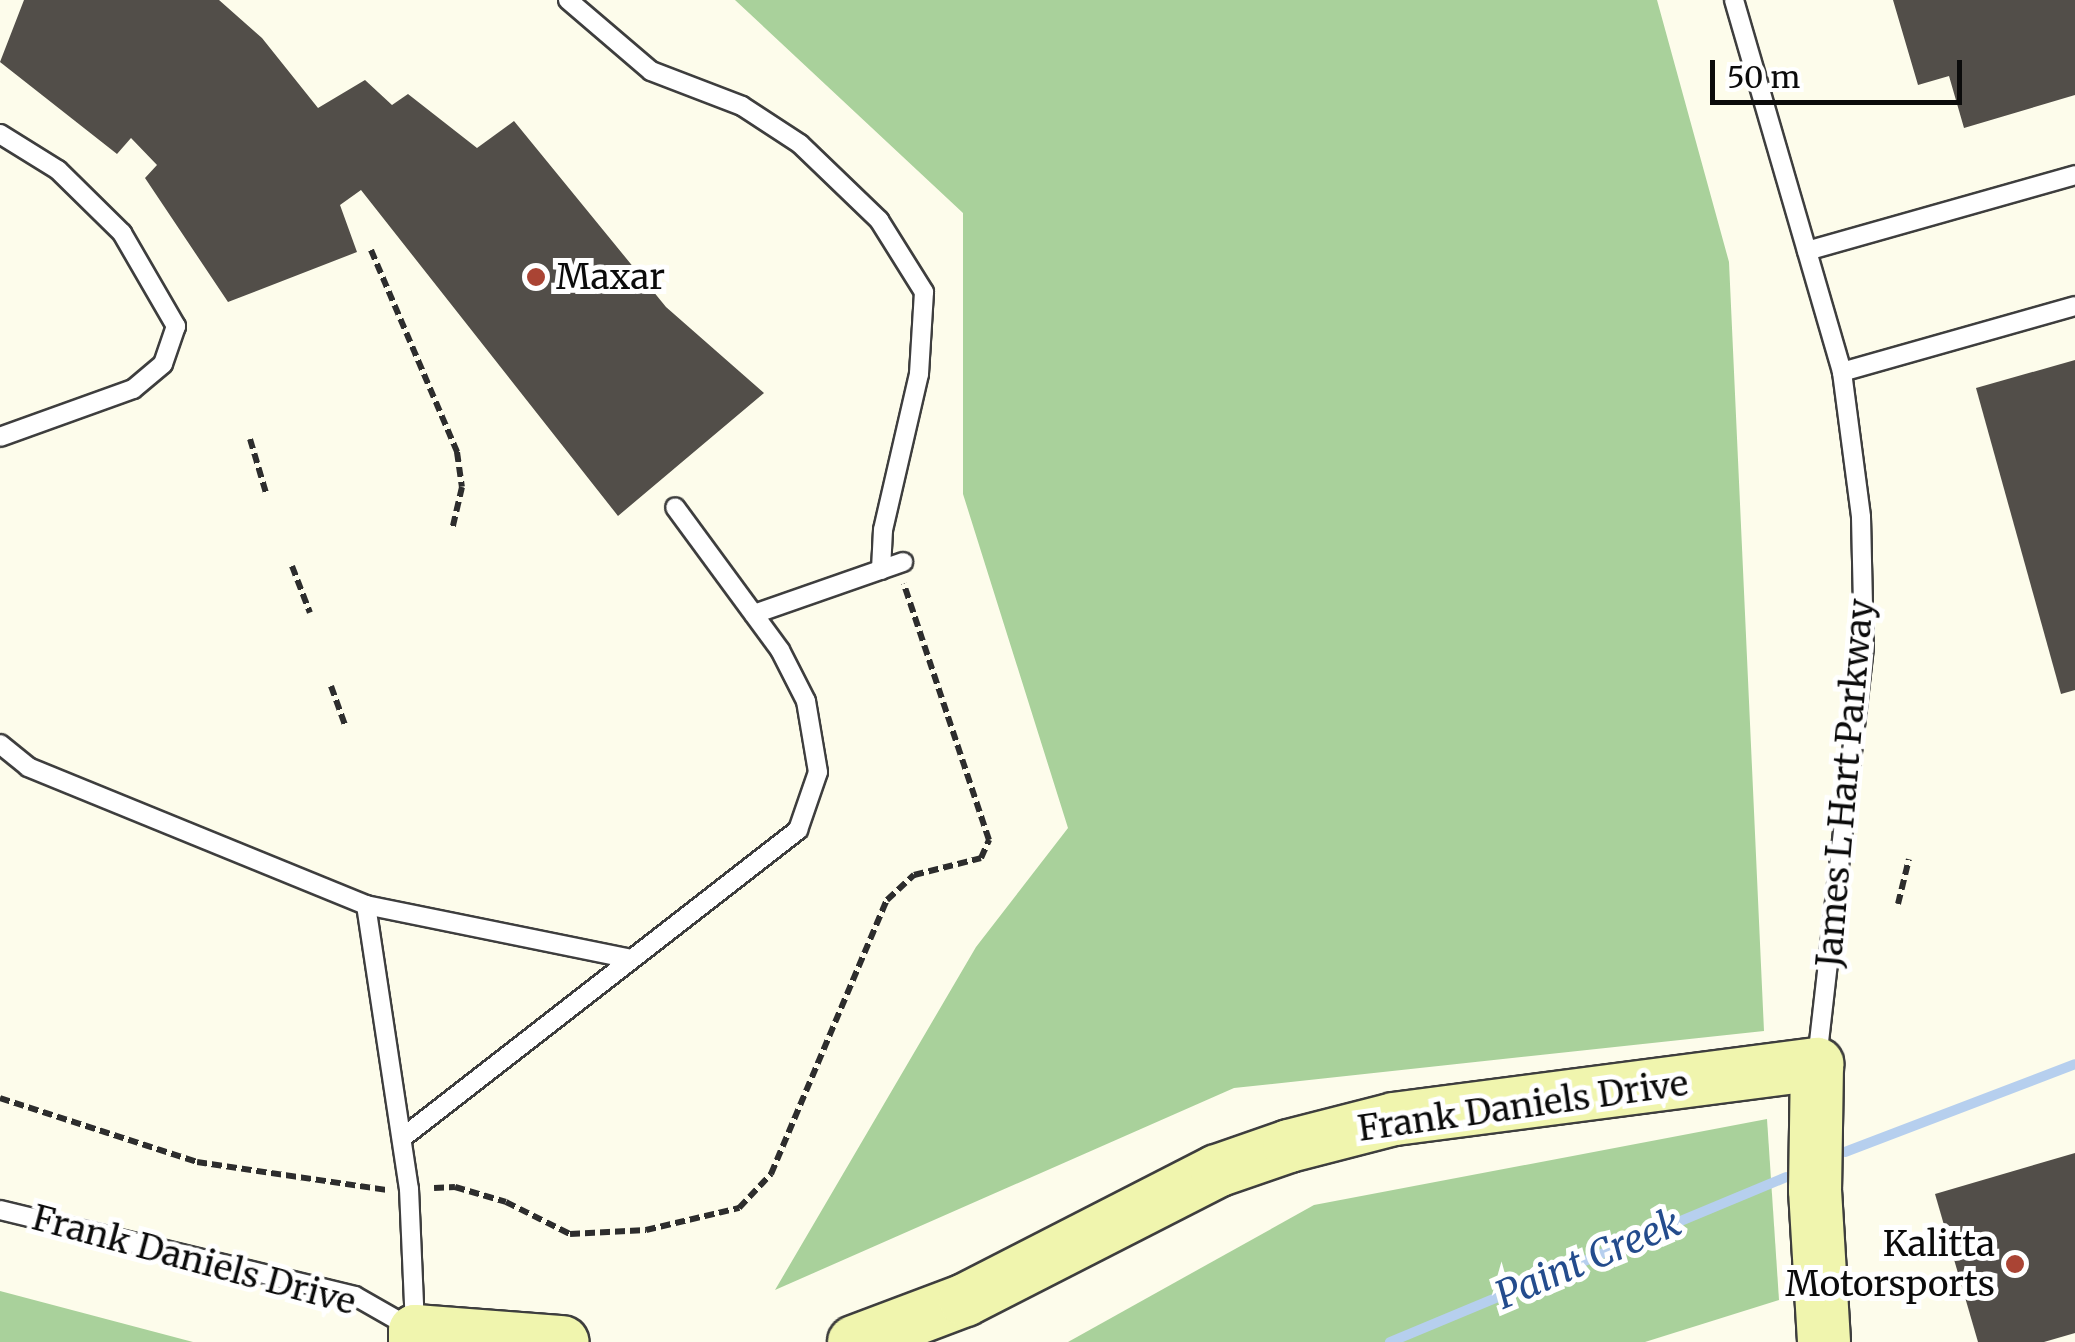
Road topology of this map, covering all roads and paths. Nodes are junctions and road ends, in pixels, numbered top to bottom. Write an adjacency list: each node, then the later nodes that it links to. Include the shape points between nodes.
1 (568, 0): 16 (lane, via 651,72 742,106 800,144 879,220 924,292 919,374)
2 (1734, 0): 6 (lane, James L Hart Parkway)
3 (0, 134): 9 (lane, via 58,170 122,234 176,326 163,364 133,389)
4 (2075, 175): 6 (lane)
5 (372, 250): 13 (path, via 457,452 462,488)
6 (1807, 251): 8 (lane, James L Hart Parkway)
7 (2075, 306): 8 (lane)
8 (1842, 372): 26 (lane, James L Hart Parkway, via 1861,518 1864,647)
9 (0, 437)
10 (250, 439): 11 (path)
11 (266, 493)
12 (674, 507): 18 (lane)
13 (452, 530)
14 (903, 562): 16 (lane); 29 (path, via 905,598 989,840 981,858 914,875 887,900 772,1174 739,1208 646,1230 570,1234 506,1202 456,1187)
15 (292, 566): 17 (path)
16 (881, 570): 18 (lane)
17 (310, 613)
18 (754, 614): 25 (lane, via 806,702 818,772 798,830)
19 (330, 686): 20 (path)
20 (344, 725)
21 (0, 744): 24 (lane, via 28,767)
22 (1908, 859): 23 (path)
23 (1898, 904)
24 (366, 906): 25 (lane); 28 (lane)
25 (631, 959): 28 (lane)
26 (1817, 1064): 33 (street, Frank Daniels Drive, via 1394,1119 1289,1146 1217,1171 965,1300); 34 (street, James L Hart Parkway, via 1815,1190)
27 (0, 1098): 29 (path, via 197,1162)
28 (402, 1138): 29 (lane)
29 (409, 1190): 31 (lane)
30 (0, 1210): 31 (lane, Frank Daniels Drive, via 355,1296)
31 (415, 1336): 32 (street, Frank Daniels Drive)
32 (563, 1342)
33 (854, 1342)
34 (1824, 1342)

